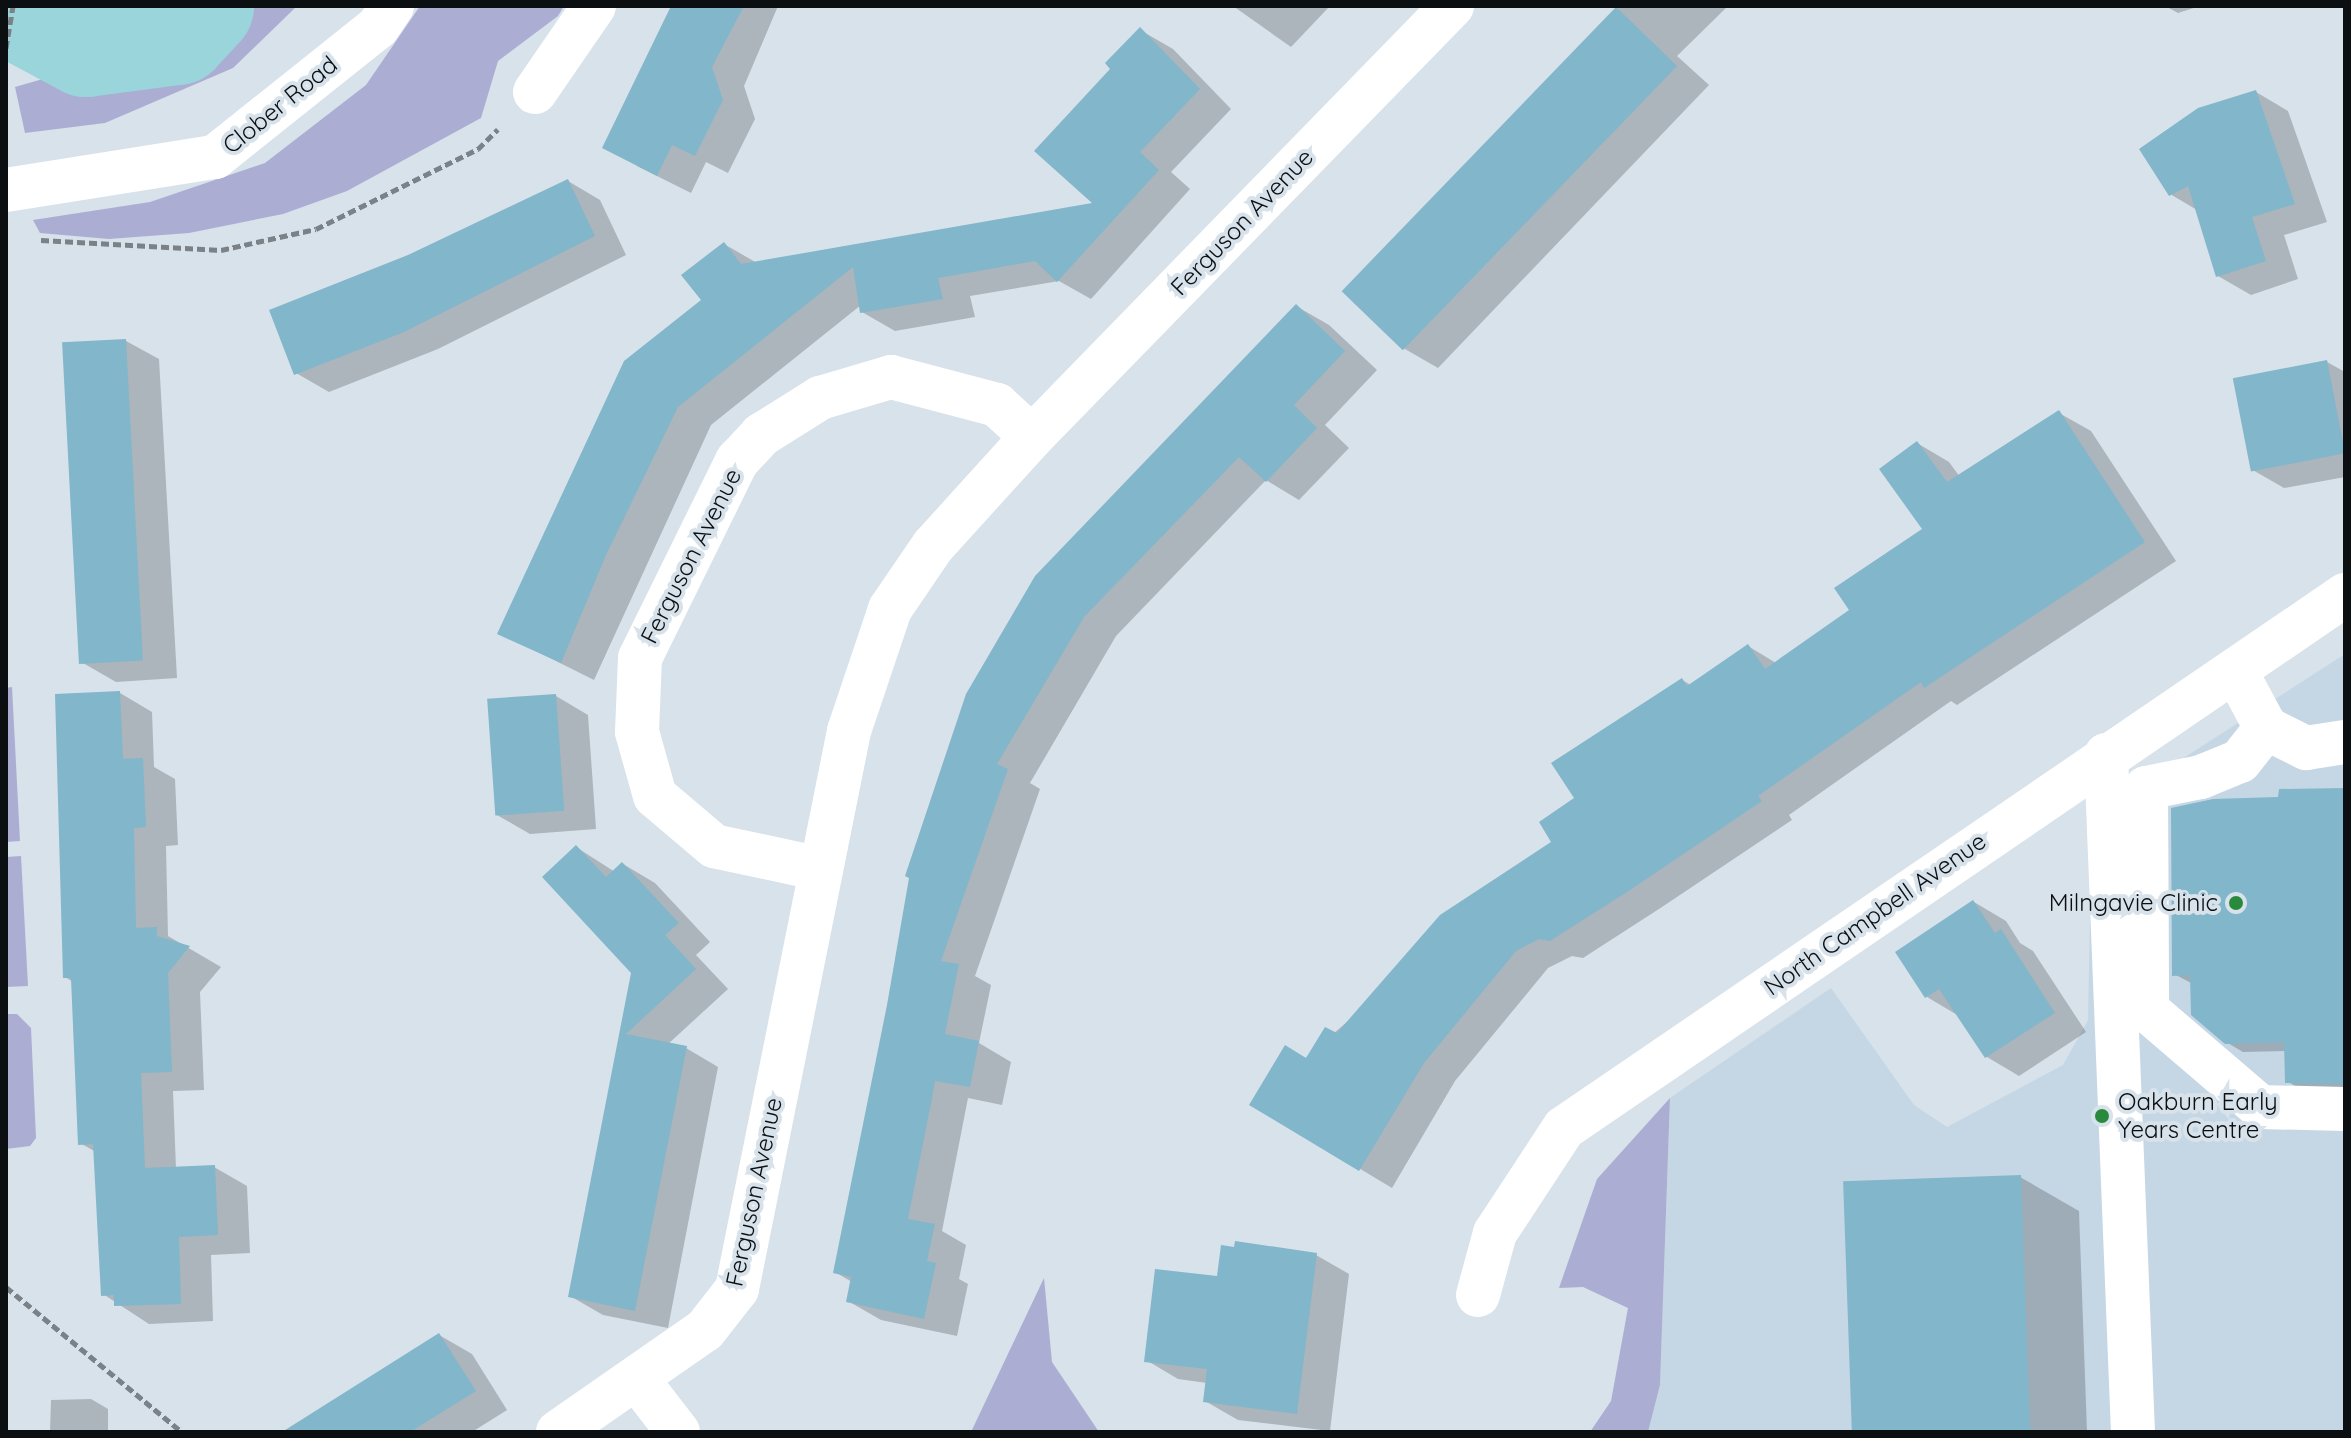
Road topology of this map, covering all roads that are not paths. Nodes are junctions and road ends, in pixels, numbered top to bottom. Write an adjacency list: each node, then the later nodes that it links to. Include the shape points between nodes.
1 (392, 6): 5 (street, Clober Road, via 378,27 215,157)
2 (594, 6): 4 (street)
3 (1452, 6): 6 (street, Ferguson Avenue)
4 (535, 92)
5 (6, 190)
6 (1032, 437): 12 (street, Ferguson Avenue, via 933,546 890,609 849,731); 12 (street, Ferguson Avenue, via 997,405 891,377 820,398 761,435 737,461 640,658 637,732 655,796 714,846)
7 (2345, 595): 8 (street, North Campbell Avenue)
8 (2236, 672): 9 (street); 11 (street, North Campbell Avenue)
9 (2266, 728): 10 (street, via 2306,748); 13 (street, via 2240,761 2201,777 2146,788 2147,1010 2260,1107)
10 (2345, 742)
11 (2106, 755): 14 (street, North Campbell Avenue, via 1564,1128 1495,1233); 18 (street)
12 (821, 869): 15 (street, Ferguson Avenue, via 737,1289 705,1330)
13 (2345, 1109)
14 (1478, 1295)
15 (637, 1379): 16 (street, Ferguson Avenue); 17 (street)
16 (558, 1432)
17 (678, 1432)
18 (2133, 1432)

